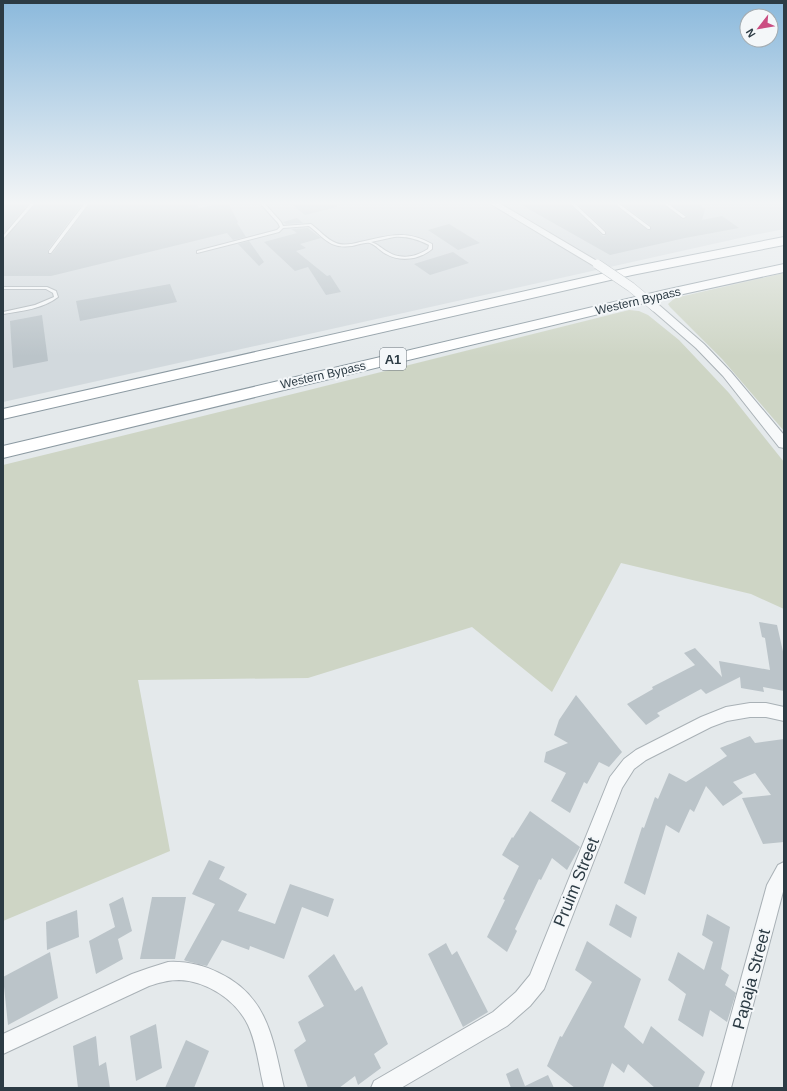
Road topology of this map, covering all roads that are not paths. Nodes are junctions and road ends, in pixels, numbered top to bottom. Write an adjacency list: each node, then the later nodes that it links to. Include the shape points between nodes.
1 (388, 254): 2 (lane, via 406,258)
2 (421, 254)
3 (579, 254): 9 (street, bridge, via 631,287 705,350)
4 (720, 254): 8 (highway, A1, via 625,273)
5 (784, 268): 10 (highway, Western Bypass / A1, via 652,297)
6 (3, 288): 7 (lane, via 47,288 55,292 56,297 47,303)
7 (3, 313)
8 (3, 414)
9 (784, 444)
10 (3, 452)
11 (784, 714): 15 (street, Pruim Street, via 750,710 726,714 640,755 629,764 616,783 537,982 512,1010 500,1019)
12 (784, 872): 16 (street, Papaja Street, via 776,885)
13 (3, 1044): 14 (street, via 144,979 178,971 216,981 239,996 253,1014)
14 (274, 1088)
15 (381, 1088)
16 (722, 1088)

